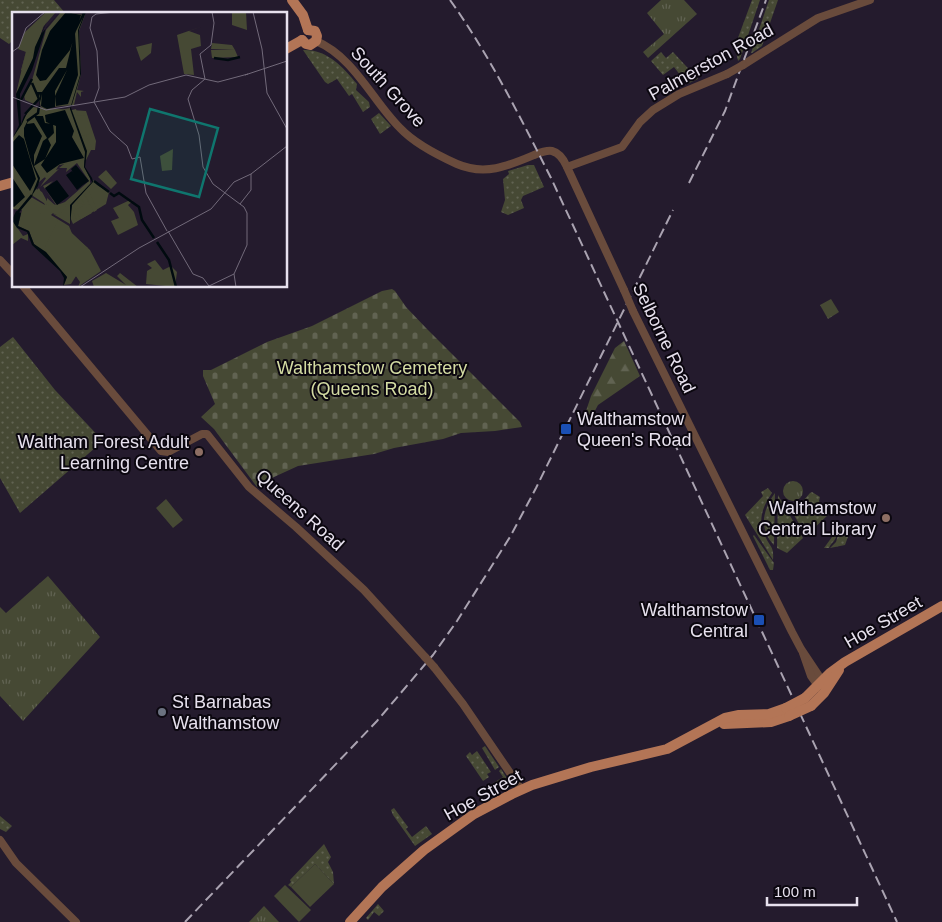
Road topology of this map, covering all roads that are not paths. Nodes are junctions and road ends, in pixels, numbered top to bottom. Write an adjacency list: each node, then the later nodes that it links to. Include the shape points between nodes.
1 (292, 0): 3 (main road, via 303,15)
2 (870, 0): 8 (street, Palmerston Road, bridge, via 818,18 727,74 679,94 640,122 622,147)
3 (308, 30): 4 (main road, via 302,34); 5 (main road, via 314,31)
4 (302, 40): 5 (main road, via 310,45); 6 (main road)
5 (316, 41): 7 (street, South Grove, via 344,60 401,129 445,158 470,169 488,170)
6 (288, 48)
7 (550, 151): 8 (street, Selborne Road, via 563,158)
8 (568, 167): 13 (street, Selborne Road, bridge, via 633,311 743,535)
9 (0, 260): 10 (street)
10 (12, 273)
11 (25, 288): 14 (street, Queens Road, bridge, via 161,451 168,452 202,434 212,437 249,487 364,590 434,667)
12 (942, 606): 13 (main road, Hoe Street, via 840,666)
13 (823, 687): 14 (main road, Hoe Street, bridge, via 808,702 774,722 767,718 730,720 715,724 667,749 591,767)
14 (521, 789): 17 (main road, Hoe Street, via 474,814 424,850 382,887)
15 (0, 840): 16 (street, via 16,863)
16 (76, 922)
17 (350, 922)

